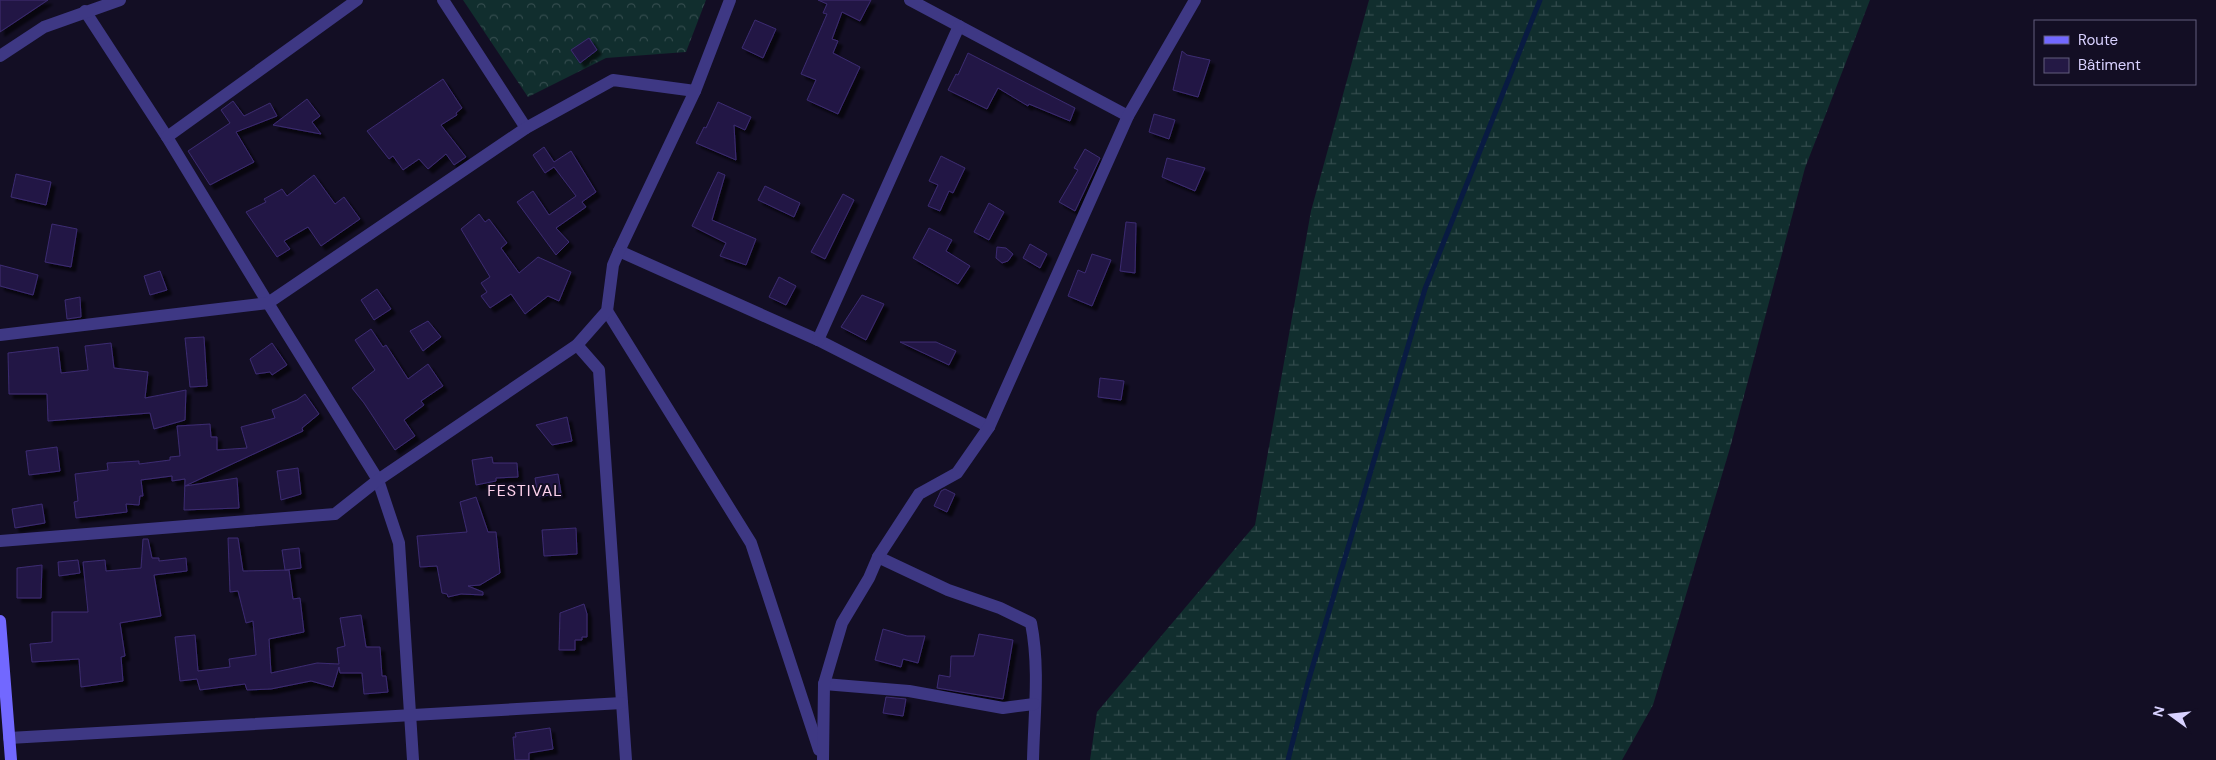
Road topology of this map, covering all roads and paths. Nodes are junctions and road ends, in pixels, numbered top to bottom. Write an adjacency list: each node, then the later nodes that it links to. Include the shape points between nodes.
1 (120, 0): 7 (street)
2 (357, 0): 13 (street)
3 (443, 0): 12 (street)
4 (730, 0): 10 (street)
5 (910, 0): 8 (street)
6 (1195, 0): 11 (street)
7 (86, 12): 9 (street, via 44,27); 13 (street)
8 (959, 26): 11 (street); 18 (street)
9 (0, 56)
10 (695, 91): 12 (street, via 613,80); 14 (street)
11 (1128, 116): 20 (street)
12 (526, 128): 15 (street)
13 (167, 137): 15 (street)
14 (619, 250): 16 (street, via 613,265); 18 (street)
15 (268, 303): 17 (street); 21 (street)
16 (606, 311): 19 (street); 34 (street, via 751,543)
17 (0, 335)
18 (818, 340): 20 (street)
19 (577, 345): 21 (street); 27 (street, via 599,370)
20 (989, 428): 23 (street, via 957,473 919,494)
21 (378, 480): 22 (street, via 335,514); 29 (street, via 399,543)
22 (0, 541)
23 (878, 557): 25 (street, via 842,623); 28 (street, via 1031,624 1037,689)
24 (0, 620): 26 (street)
25 (824, 684): 28 (street, via 909,691 1003,708); 34 (street)
26 (3, 692): 30 (street)
27 (622, 703): 29 (street); 33 (street)
28 (1034, 704): 35 (street)
29 (408, 714): 30 (street); 32 (street)
30 (9, 738): 31 (street)
31 (11, 760)
32 (413, 760)
33 (626, 760)
34 (823, 760)
35 (1032, 760)

